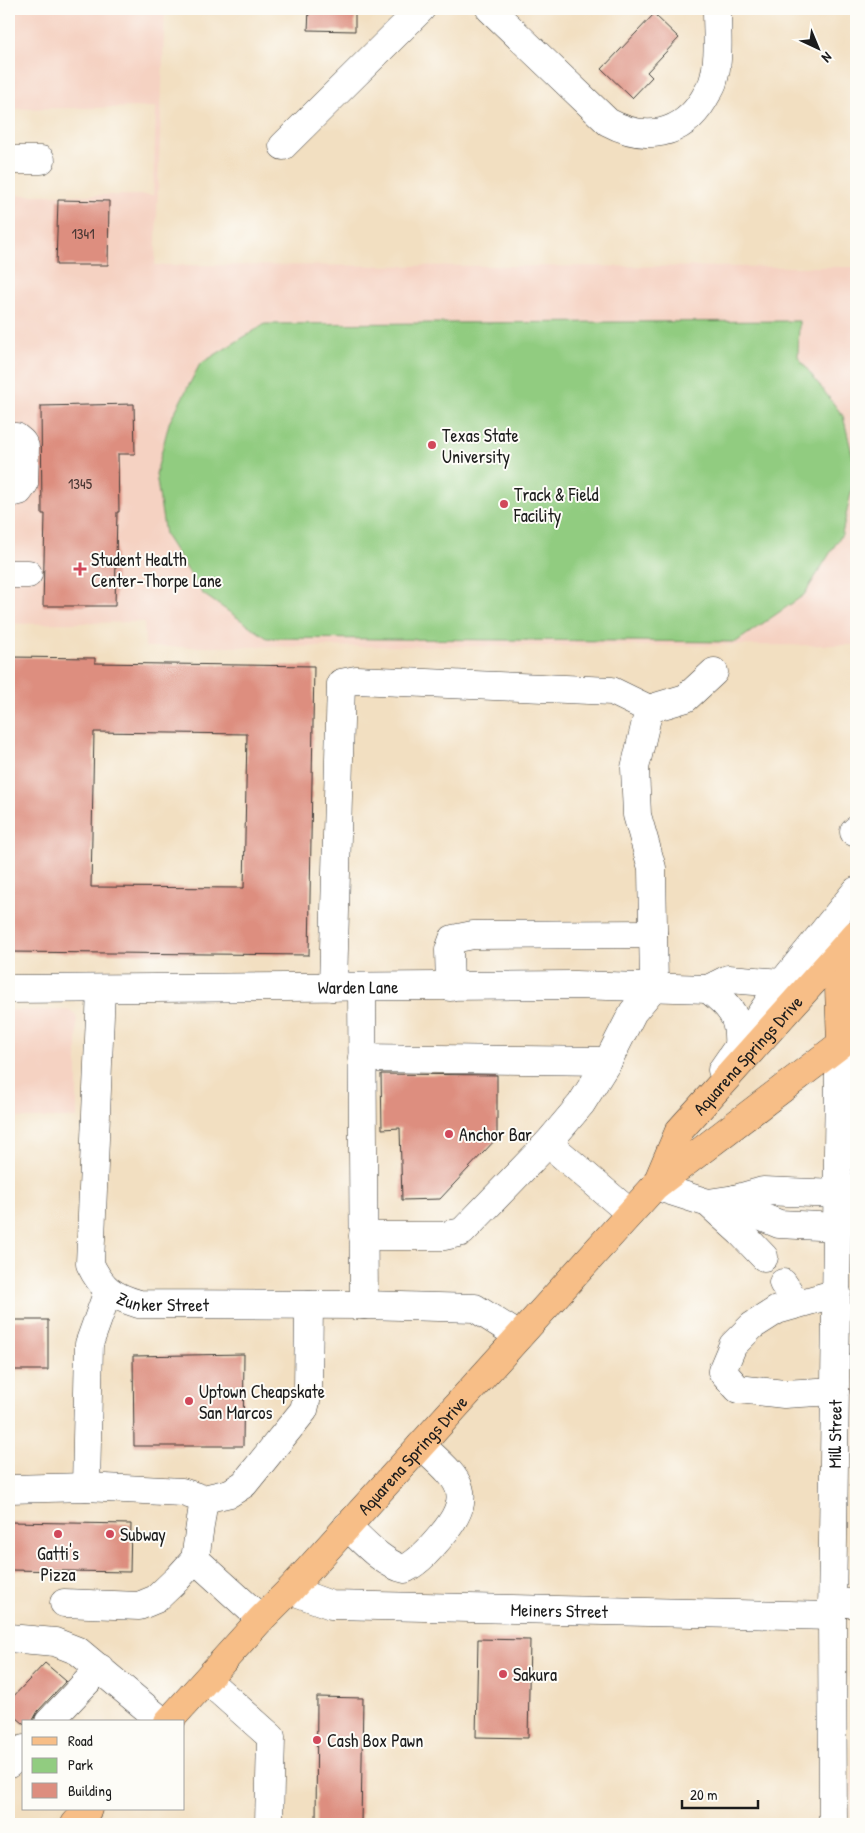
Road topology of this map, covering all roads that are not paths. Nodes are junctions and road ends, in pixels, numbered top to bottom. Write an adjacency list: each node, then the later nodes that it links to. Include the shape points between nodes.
1 (421, 9): 4 (street)
2 (490, 9): 3 (street, via 608,122 622,130 641,134 672,129 690,118 702,103 713,84 717,64)
3 (717, 9)
4 (283, 146)
5 (9, 160): 6 (street)
6 (41, 160)
7 (9, 437): 8 (street, via 16,437 25,447 24,484 19,491)
8 (9, 493)
9 (714, 672): 10 (street, via 686,698)
10 (649, 709): 14 (street, via 635,768 637,815 652,868); 18 (street, via 612,690 356,680 341,683)
11 (856, 830): 12 (street)
12 (856, 834)
13 (856, 891): 17 (street)
14 (653, 934): 20 (street, via 473,935 453,939 449,950); 21 (street)
15 (856, 934): 29 (main road, Aquarena Springs Drive)
16 (856, 968): 25 (main road, via 839,988)
17 (782, 983): 24 (street, Warden Lane, via 728,979); 26 (street)
18 (333, 987): 19 (street, Warden Lane); 23 (street, Warden Lane)
19 (362, 987): 20 (street, Warden Lane); 27 (street)
20 (450, 987): 21 (street, Warden Lane)
21 (654, 987): 24 (street, Warden Lane); 28 (street, via 633,1012)
22 (9, 989): 23 (street, Warden Lane)
23 (101, 989): 39 (street, Zunker Street, via 90,1264)
24 (708, 989): 26 (street, via 728,1007 736,1020)
25 (848, 1036): 31 (main road, Aquarena Springs Drive); 32 (street, Mill Street, via 838,1075)
26 (738, 1047): 29 (street)
27 (362, 1058): 28 (street); 37 (street)
28 (608, 1061): 30 (street, via 580,1104)
29 (679, 1131): 31 (main road, Aquarena Springs Drive)
30 (548, 1143): 35 (street); 37 (street, via 462,1232 444,1236)
31 (655, 1186): 34 (street); 35 (main road, Aquarena Springs Drive)
32 (838, 1194): 33 (street, via 763,1191); 36 (street, Mill Street)
33 (735, 1199): 34 (street); 36 (street, via 752,1213 779,1224)
34 (708, 1203): 38 (street)
35 (630, 1213): 43 (main road, Aquarena Springs Drive)
36 (838, 1227): 40 (street, Mill Street)
37 (363, 1236): 41 (street)
38 (764, 1257)
39 (108, 1291): 42 (street, Zunker Street, via 139,1304); 46 (street, via 89,1344)
40 (837, 1293): 44 (street, Mill Street); 44 (street, via 790,1294 777,1310 752,1326 733,1345 722,1371 738,1389 784,1394)
41 (364, 1305): 42 (street, Zunker Street); 43 (street, Zunker Street, via 476,1308)
42 (309, 1306): 48 (street, via 308,1392 304,1410 244,1484 230,1494)
43 (519, 1336): 45 (main road, Aquarena Springs Drive)
44 (835, 1391): 55 (street, Mill Street)
45 (421, 1445): 49 (main road, Aquarena Springs Drive); 51 (street, via 456,1480 462,1497 461,1505 457,1516 438,1539)
46 (86, 1487): 47 (street); 48 (street, via 182,1492)
47 (9, 1489)
48 (204, 1499): 50 (street)
49 (347, 1526): 51 (street, via 388,1563); 52 (main road, Aquarena Springs Drive)
50 (195, 1559): 53 (street, via 156,1599 139,1606); 56 (street)
51 (405, 1569): 54 (street)
52 (290, 1590): 54 (street, Meiners Street, via 331,1604); 56 (main road, Aquarena Springs Drive)
53 (64, 1603)
54 (413, 1607): 55 (street, Meiners Street)
55 (840, 1607): 68 (street, Mill Street)
56 (261, 1619): 59 (main road, Aquarena Springs Drive)
57 (9, 1638): 58 (street, via 55,1642 78,1651)
58 (100, 1668): 60 (street); 61 (street)
59 (207, 1680): 62 (main road, Aquarena Springs Drive); 67 (street, via 271,1737)
60 (51, 1720)
61 (161, 1720)
62 (170, 1720)
63 (22, 1751): 64 (street)
64 (9, 1764)
65 (87, 1810): 66 (main road)
66 (75, 1824)
67 (269, 1824)
68 (833, 1824)

